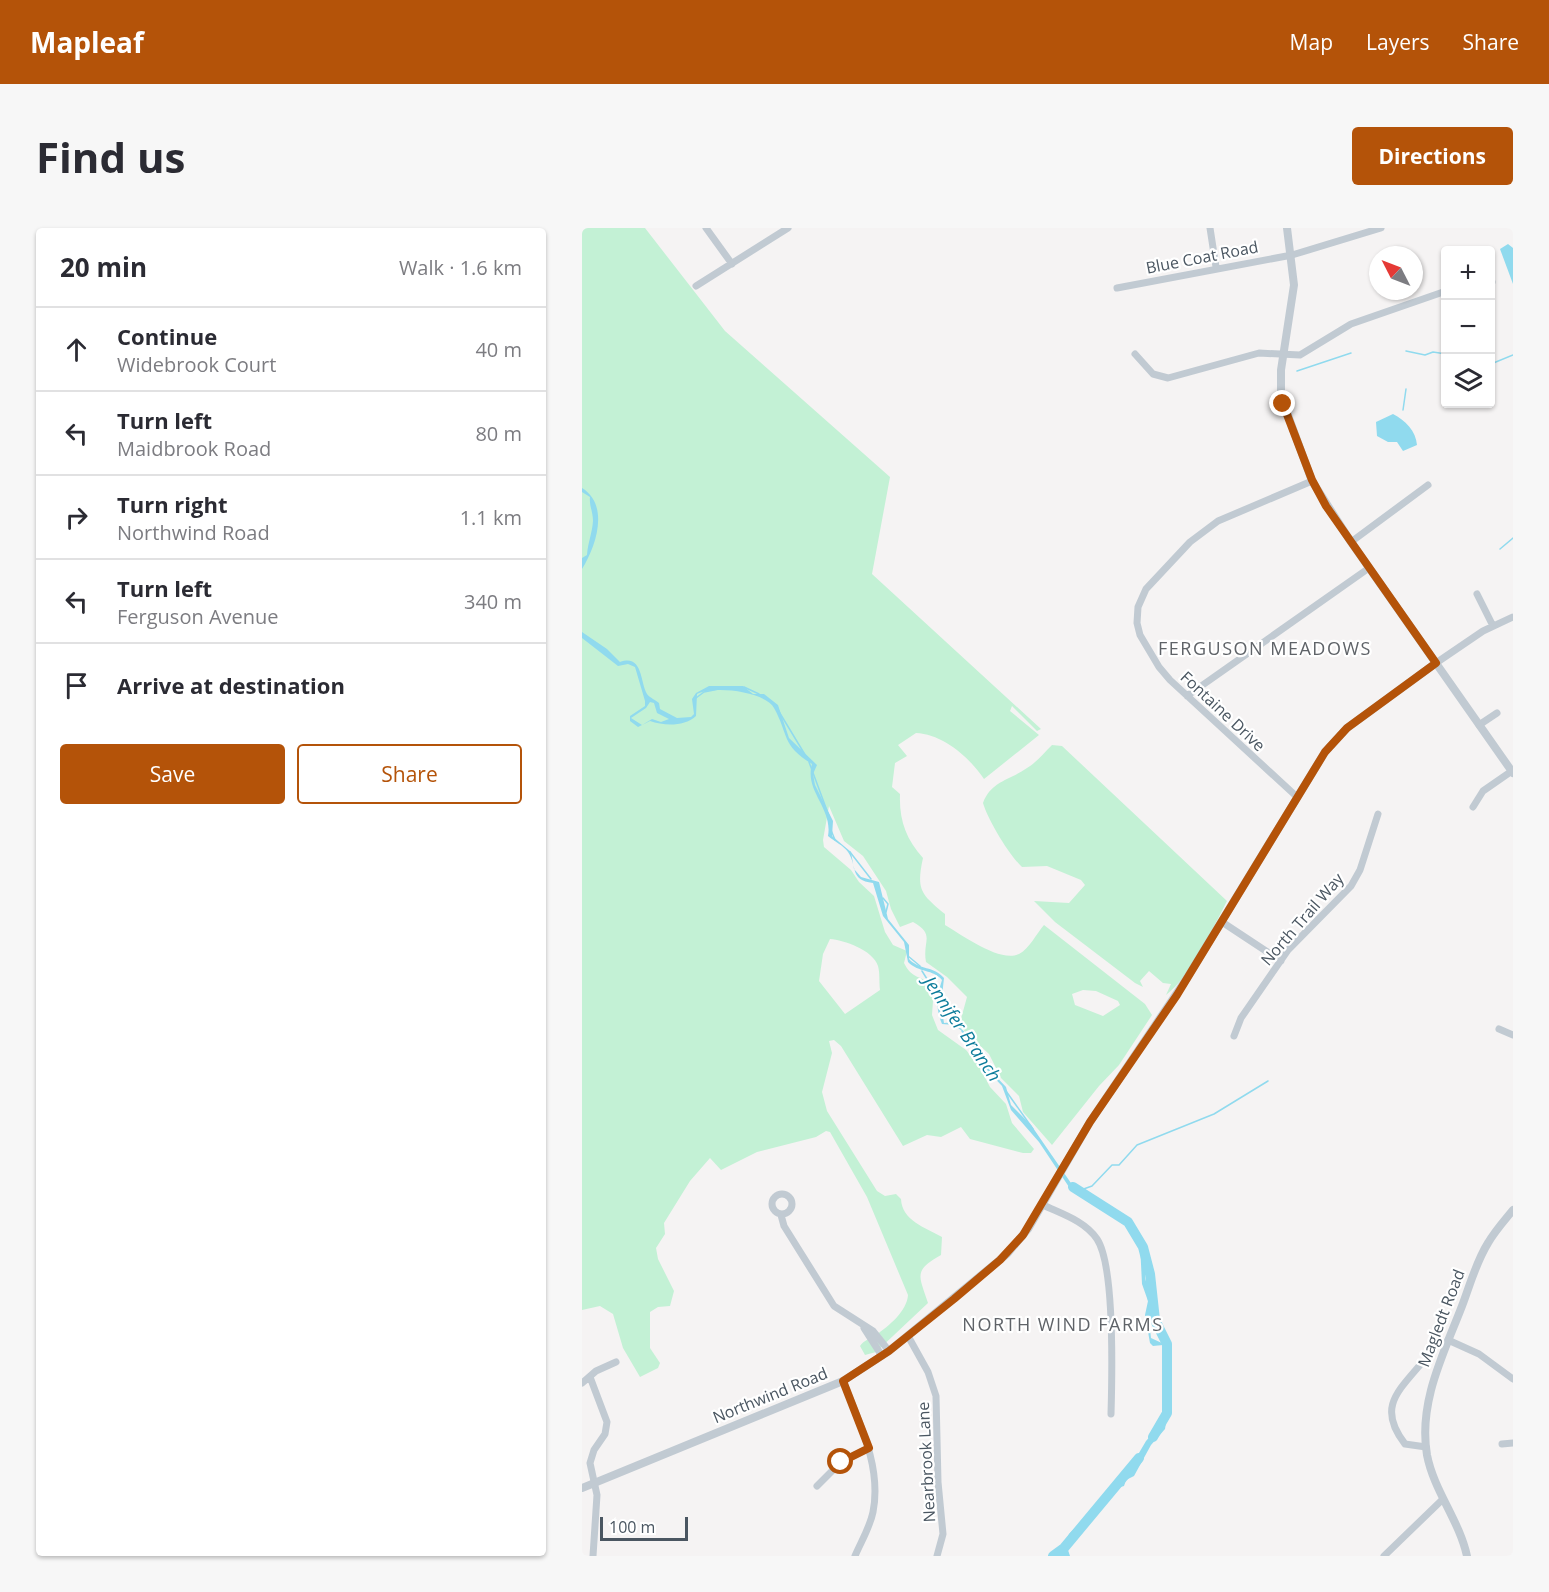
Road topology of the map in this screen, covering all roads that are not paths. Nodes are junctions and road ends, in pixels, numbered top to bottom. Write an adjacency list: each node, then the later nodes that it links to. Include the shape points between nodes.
1 (706, 228): 8 (street)
2 (788, 228): 8 (street)
3 (1210, 228): 9 (street)
4 (1287, 228): 7 (street)
5 (1380, 228): 6 (street, Blue Coat Road)
6 (1368, 230): 7 (street, Blue Coat Road)
7 (1292, 255): 9 (street, Blue Coat Road); 14 (street, via 1292,303)
8 (732, 264): 10 (street)
9 (1216, 267): 11 (street, Blue Coat Road)
10 (696, 286)
11 (1117, 288)
12 (1441, 293): 14 (street, via 1351,324 1300,355)
13 (1135, 354): 14 (street, via 1153,374 1174,378 1259,353)
14 (1283, 354): 15 (street, via 1281,396)
15 (1312, 480): 17 (street); 23 (street, Fontaine Drive, via 1203,531 1141,598 1137,615 1140,635 1159,667)
16 (1428, 485): 17 (street)
17 (1351, 542): 18 (street)
18 (1369, 568): 22 (street); 23 (street)
19 (1477, 594): 21 (street)
20 (1513, 617): 21 (street, Northwind Road)
21 (1492, 626): 22 (street, Northwind Road)
22 (1436, 663): 25 (street); 27 (street, Northwind Road, via 1341,733)
23 (1187, 696): 27 (street, Fontaine Drive)
24 (1497, 713): 25 (street)
25 (1479, 725): 26 (street)
26 (1512, 772): 28 (street, via 1483,791)
27 (1296, 796): 30 (street, Northwind Road)
28 (1473, 807)
29 (1378, 814): 31 (street, North Trail Way, via 1351,886)
30 (1222, 922): 31 (street); 35 (street, Northwind Road)
31 (1281, 961): 34 (street, North Trail Way, via 1241,1018)
32 (1499, 1029): 33 (street)
33 (1513, 1035)
34 (1234, 1036)
35 (1043, 1204): 38 (street, Northwind Road, via 1023,1235 1000,1260); 47 (street, via 1085,1225 1102,1250 1112,1356)
36 (1513, 1210): 39 (street, Magledt Road, via 1484,1249)
37 (781, 1215): 40 (street, via 834,1306 864,1328)
38 (908, 1336): 40 (street, Northwind Road); 58 (street, Nearbrook Lane, via 936,1396 943,1528)
39 (1448, 1340): 44 (street, via 1484,1357); 50 (street, Magledt Road, via 1428,1400)
40 (885, 1353): 45 (street, Northwind Road)
41 (616, 1362): 43 (street)
42 (1420, 1365): 50 (street, Magledt Road, via 1393,1399 1391,1415 1405,1444)
43 (590, 1377): 46 (street); 52 (street, via 607,1422 590,1463)
44 (1513, 1379)
45 (843, 1381): 51 (street); 52 (street, Northwind Road)
46 (582, 1383)
47 (1111, 1414)
48 (1513, 1443): 49 (street)
49 (1502, 1444)
50 (1426, 1447): 55 (street, Magledt Road)
51 (869, 1448): 53 (street, via 841,1462); 57 (street, via 873,1510)
52 (595, 1483): 54 (street, Northwind Road); 56 (street)
53 (817, 1486)
54 (582, 1488)
55 (1443, 1499): 59 (street); 60 (street, Magledt Road)
56 (593, 1556)
57 (855, 1556)
58 (937, 1556)
59 (1384, 1556)
60 (1467, 1556)

